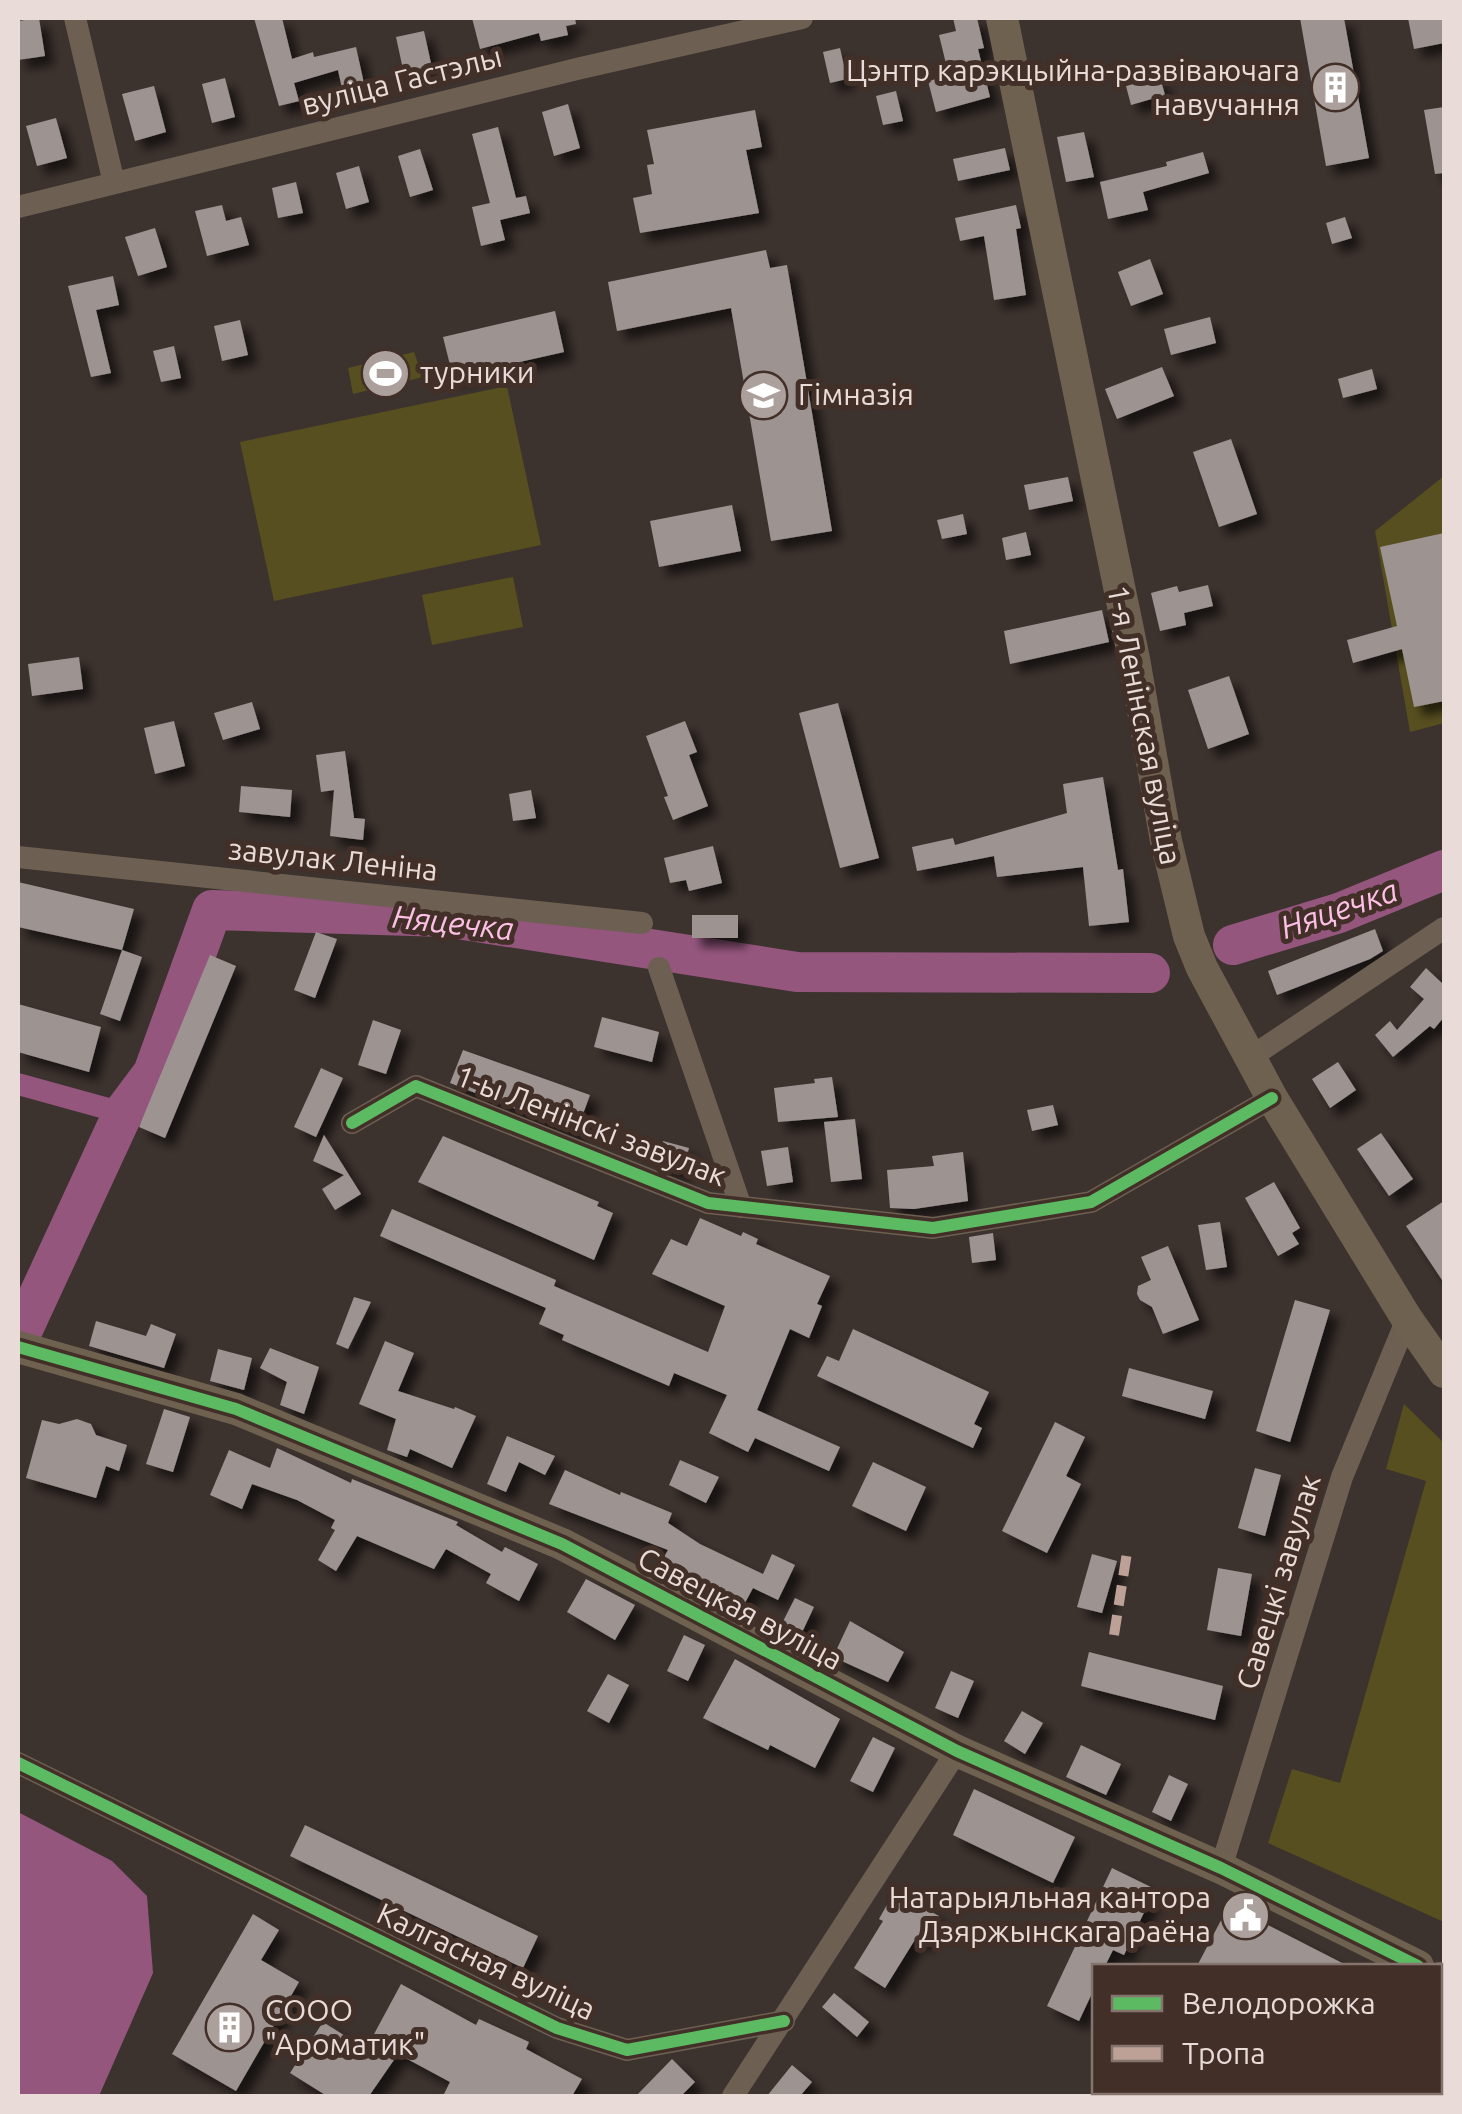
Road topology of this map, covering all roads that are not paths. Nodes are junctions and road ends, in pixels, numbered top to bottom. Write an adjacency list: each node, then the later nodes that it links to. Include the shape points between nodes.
1 (76, 18): 4 (street)
2 (802, 18): 4 (street, вуліца Гастэлы)
3 (1002, 18): 10 (street, 1-я Ленінская вуліца, via 1178,898 1202,968)
4 (114, 183): 5 (street, вуліца Гастэлы)
5 (18, 207)
6 (18, 856): 7 (street, завулак Леніна)
7 (642, 923)
8 (1444, 928): 10 (street)
9 (659, 968): 13 (street)
10 (1252, 1056): 11 (street, 1-я Ленінская вуліца)
11 (1272, 1098): 13 (street, 1-ы Ленінскі завулак, via 1090,1202 933,1228); 14 (street, 1-я Ленінская вуліца)
12 (352, 1123): 13 (street, 1-ы Ленінскі завулак, via 416,1086 708,1203)
13 (740, 1207)
14 (1407, 1319): 16 (street, 1-я Ленінская вуліца); 19 (street, Савецкі завулак, via 1342,1477)
15 (18, 1347): 17 (street, Савецкая вуліца, via 236,1409 562,1544)
16 (1444, 1372)
17 (957, 1751): 19 (street, Савецкая вуліца); 21 (street)
18 (18, 1763): 21 (street, Калгасная вуліца, via 557,2028 626,2050)
19 (1221, 1868): 20 (street, Савецкая вуліца)
20 (1414, 1964)
21 (784, 2021): 22 (street)
22 (733, 2096)

